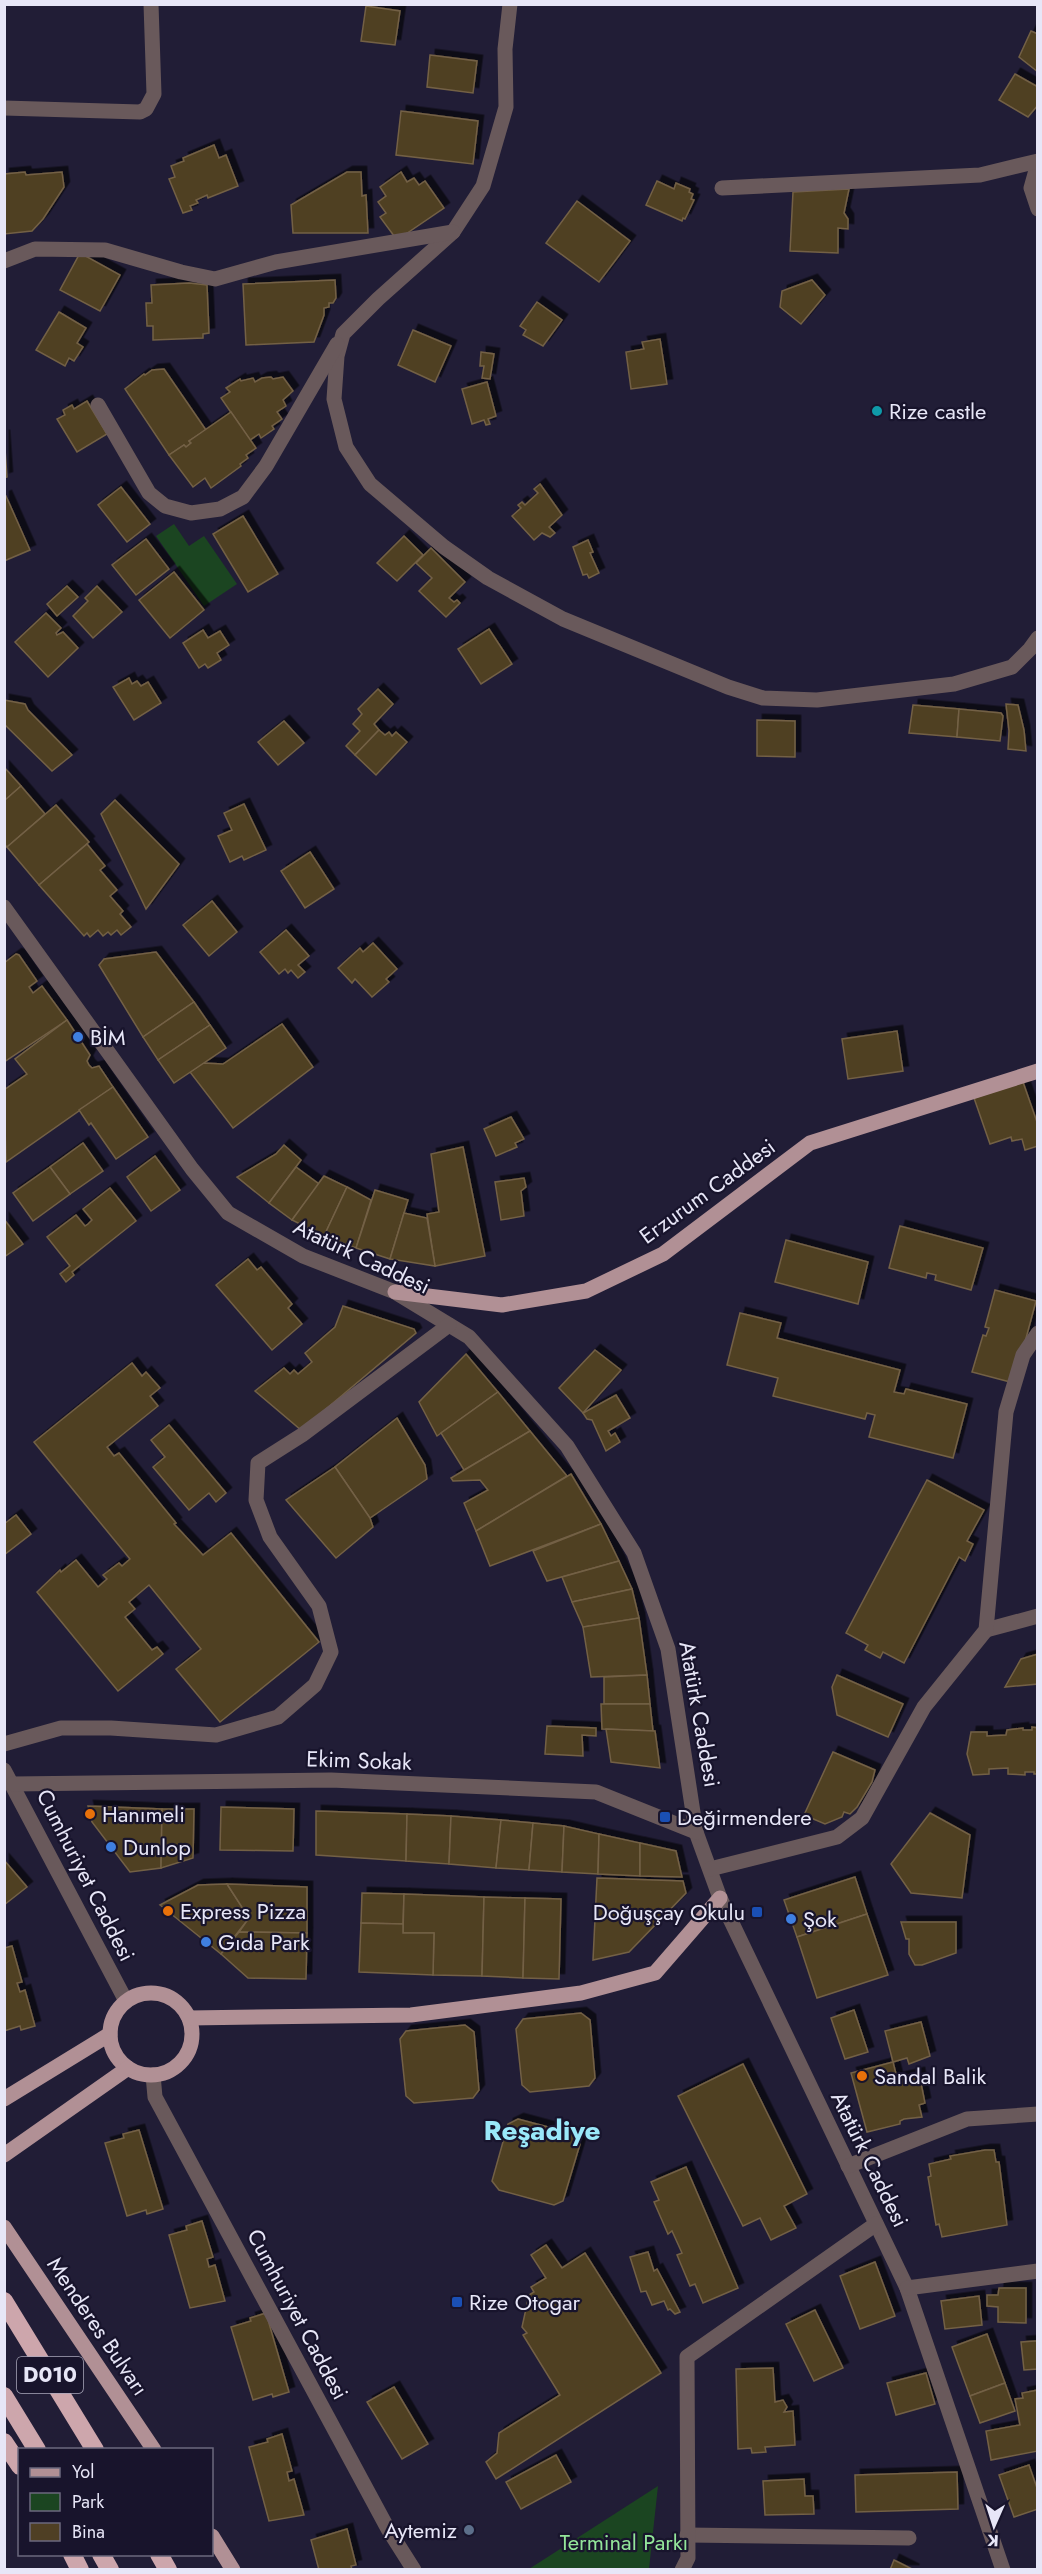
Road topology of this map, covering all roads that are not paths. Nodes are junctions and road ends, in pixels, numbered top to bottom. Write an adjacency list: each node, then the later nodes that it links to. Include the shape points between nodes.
1 (151, 4): 3 (street, via 154,94 146,109 140,112)
2 (510, 4): 7 (street, via 505,49 506,107 483,186)
3 (4, 108)
4 (1038, 162): 5 (street, via 980,175); 6 (street, via 1031,188)
5 (722, 188)
6 (1038, 209)
7 (453, 232): 8 (street, via 276,262 215,279 105,250 35,249); 9 (street)
8 (4, 261)
9 (343, 334): 10 (street, via 266,466 243,497 220,509 191,513 165,506 149,493); 11 (street, via 334,399 346,447 370,484 444,548 488,578 563,619 728,687 763,698 806,700 954,684 1011,666)
10 (98, 405)
11 (1038, 638)
12 (4, 907): 14 (street, Atatürk Caddesi, via 192,1169 228,1213 303,1256)
13 (1038, 1071): 14 (main road, Erzurum Caddesi, via 810,1143 663,1254 586,1291 502,1305)
14 (395, 1292): 15 (street, Atatürk Caddesi)
15 (449, 1325): 19 (street, via 258,1464 256,1500 270,1537 319,1606 331,1652 315,1685 278,1717 216,1735 61,1728); 22 (street, Atatürk Caddesi, via 469,1337 567,1446 634,1553 668,1649)
16 (1038, 1334): 18 (street, via 1023,1355 1006,1412)
17 (1038, 1616): 18 (street)
18 (986, 1630): 23 (street, via 924,1707 862,1818 837,1837)
19 (4, 1744)
20 (4, 1770): 21 (street, Cumhuriyet Caddesi)
21 (13, 1784): 22 (street, Ekim Sokak, via 331,1780 596,1792); 25 (street, Cumhuriyet Caddesi)
22 (696, 1832): 23 (street, Atatürk Caddesi)
23 (710, 1869): 24 (street, Atatürk Caddesi)
24 (720, 1898): 26 (main road, via 654,1972 581,1994 411,2015); 33 (street, Atatürk Caddesi)
25 (126, 2001): 26 (main road, via 136,1995 162,1994 183,2007); 27 (main road, via 117,2010)
26 (189, 2018): 29 (main road, via 191,2044 186,2056 177,2066)
27 (110, 2034): 28 (main road, via 118,2059); 30 (main road)
28 (128, 2068): 29 (main road); 32 (main road)
29 (153, 2075): 55 (street, Cumhuriyet Caddesi, via 155,2097 388,2529)
30 (4, 2099)
31 (1038, 2114): 33 (street, via 967,2119)
32 (4, 2155)
33 (848, 2166): 34 (street, Atatürk Caddesi)
34 (876, 2224): 37 (street, Atatürk Caddesi); 45 (street, via 687,2356)
35 (4, 2228): 43 (main road, Menderes Bulvarı)
36 (1038, 2271): 37 (street)
37 (906, 2288): 57 (street, Atatürk Caddesi)
38 (4, 2301): 42 (highway, D010)
39 (4, 2396): 41 (highway, D010)
40 (4, 2442): 44 (highway)
41 (36, 2448)
42 (94, 2448)
43 (153, 2448)
44 (18, 2463)
45 (687, 2535): 47 (street); 56 (street, via 688,2558)
46 (213, 2538): 54 (main road)
47 (909, 2538)
48 (73, 2556): 51 (highway)
49 (102, 2556): 52 (highway)
50 (160, 2556): 53 (highway)
51 (81, 2570)
52 (110, 2570)
53 (168, 2570)
54 (234, 2570)
55 (414, 2570)
56 (682, 2570)
57 (1003, 2570)

